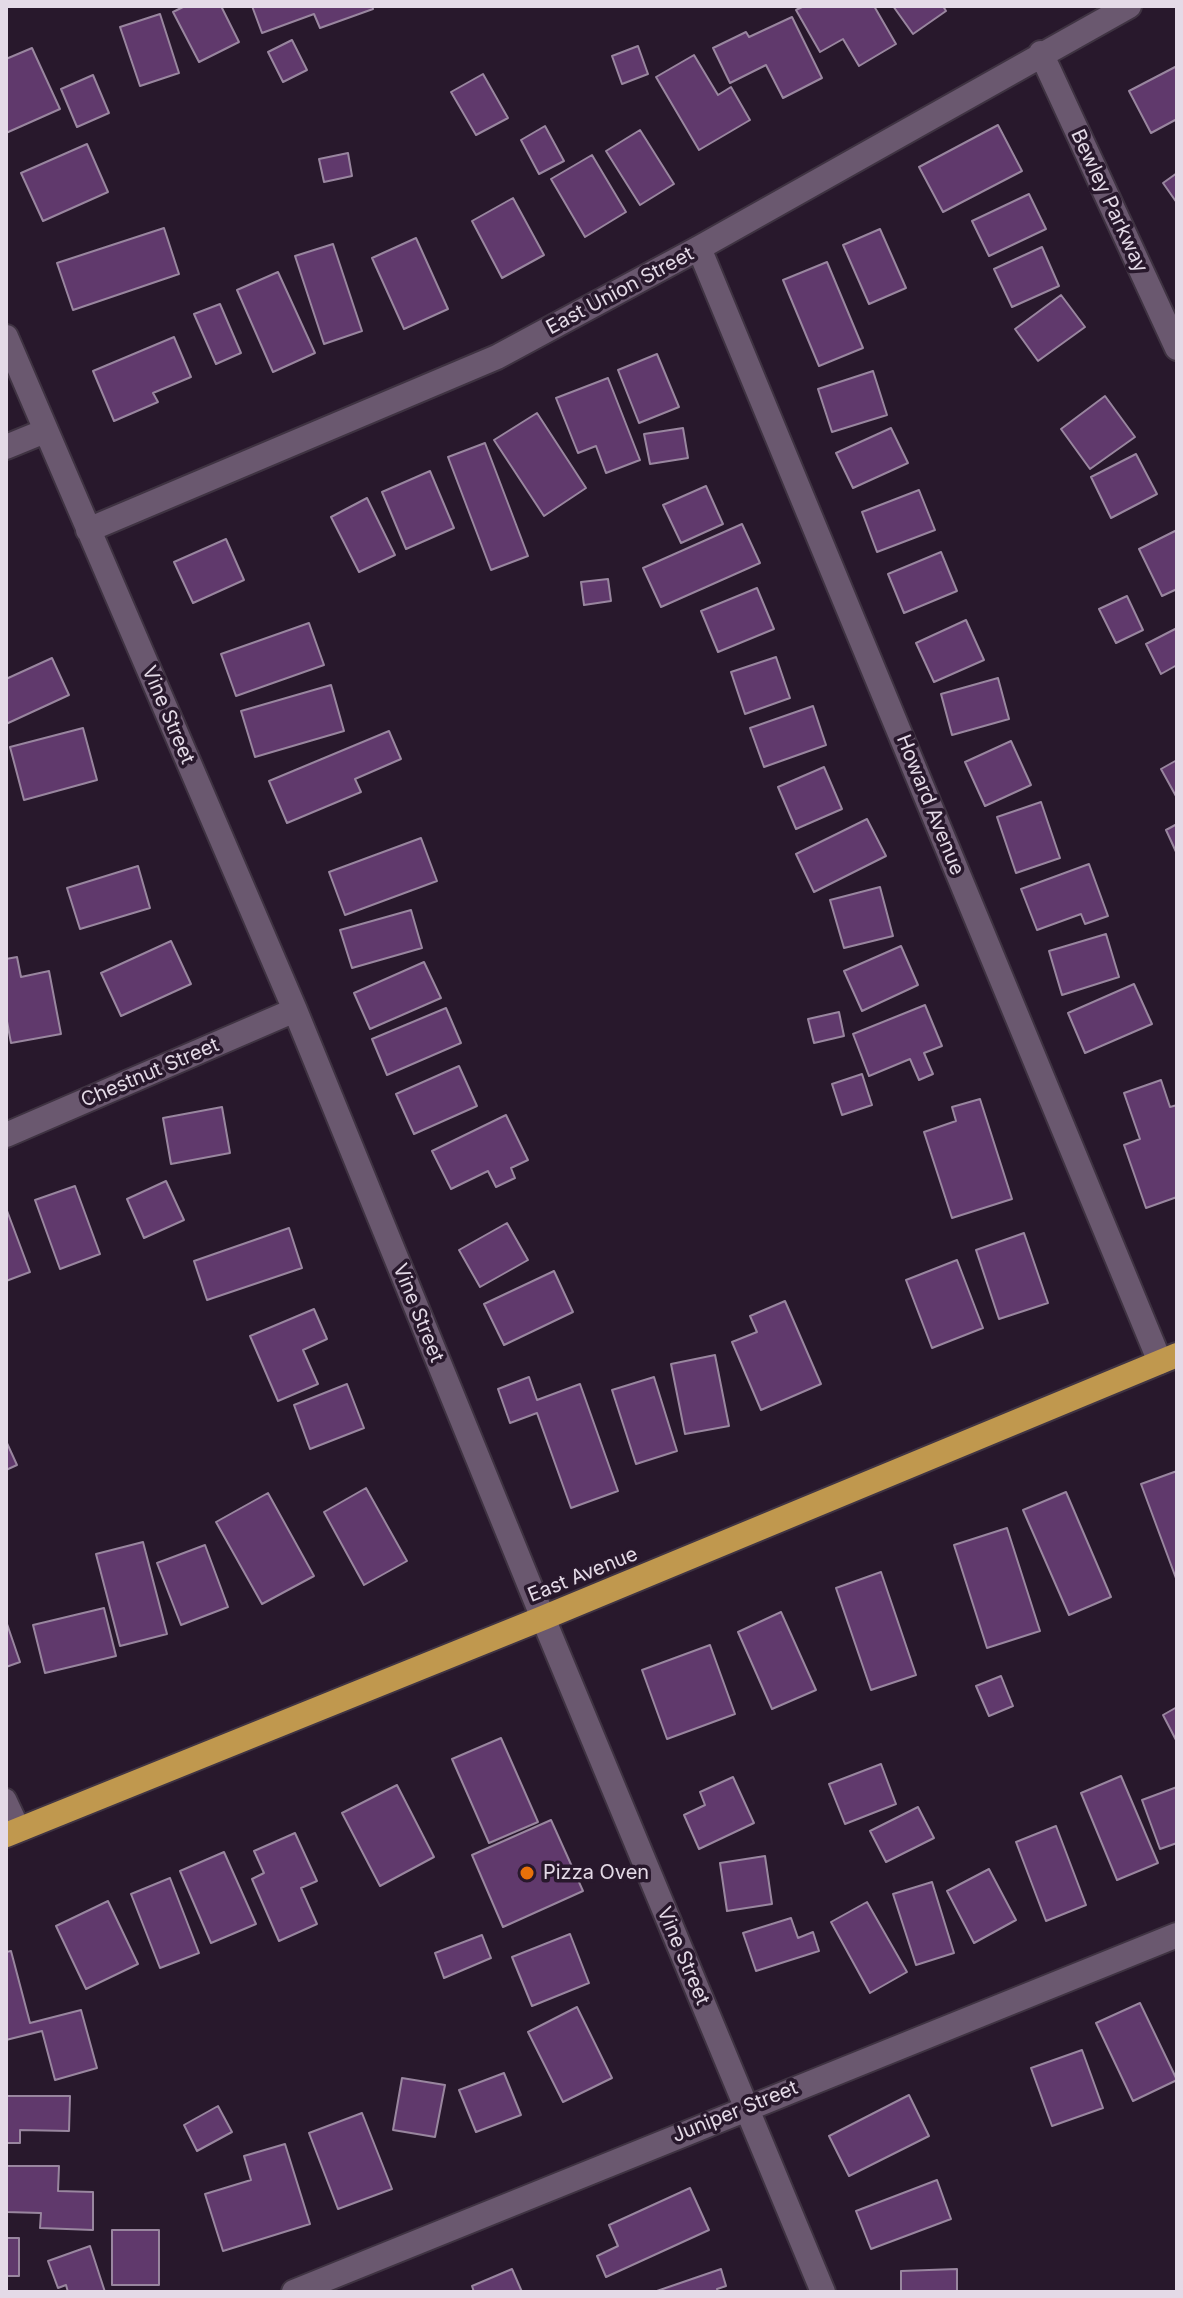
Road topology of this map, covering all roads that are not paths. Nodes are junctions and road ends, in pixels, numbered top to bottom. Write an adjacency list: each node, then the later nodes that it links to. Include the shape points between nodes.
1 (1129, 6): 2 (street, East Union Street)
2 (1041, 53): 3 (street, East Union Street); 5 (street, Bewley Parkway)
3 (699, 248): 8 (street, East Union Street, via 497,357); 11 (street, Howard Avenue)
4 (6, 337): 6 (street, Vine Street)
5 (1177, 348)
6 (45, 431): 7 (street); 8 (street, Vine Street)
7 (6, 447)
8 (88, 530): 9 (street, Vine Street)
9 (295, 1010): 10 (street, Chestnut Street); 12 (street, Vine Street)
10 (6, 1135)
11 (1168, 1359): 12 (highway, East Avenue)
12 (543, 1618): 14 (highway, East Avenue); 16 (street, Vine Street)
13 (6, 1799): 14 (lane)
14 (13, 1832)
15 (1177, 1935): 16 (street, Juniper Street)
16 (746, 2108): 17 (street, Juniper Street); 18 (street, Vine Street)
17 (294, 2292)
18 (823, 2292)

